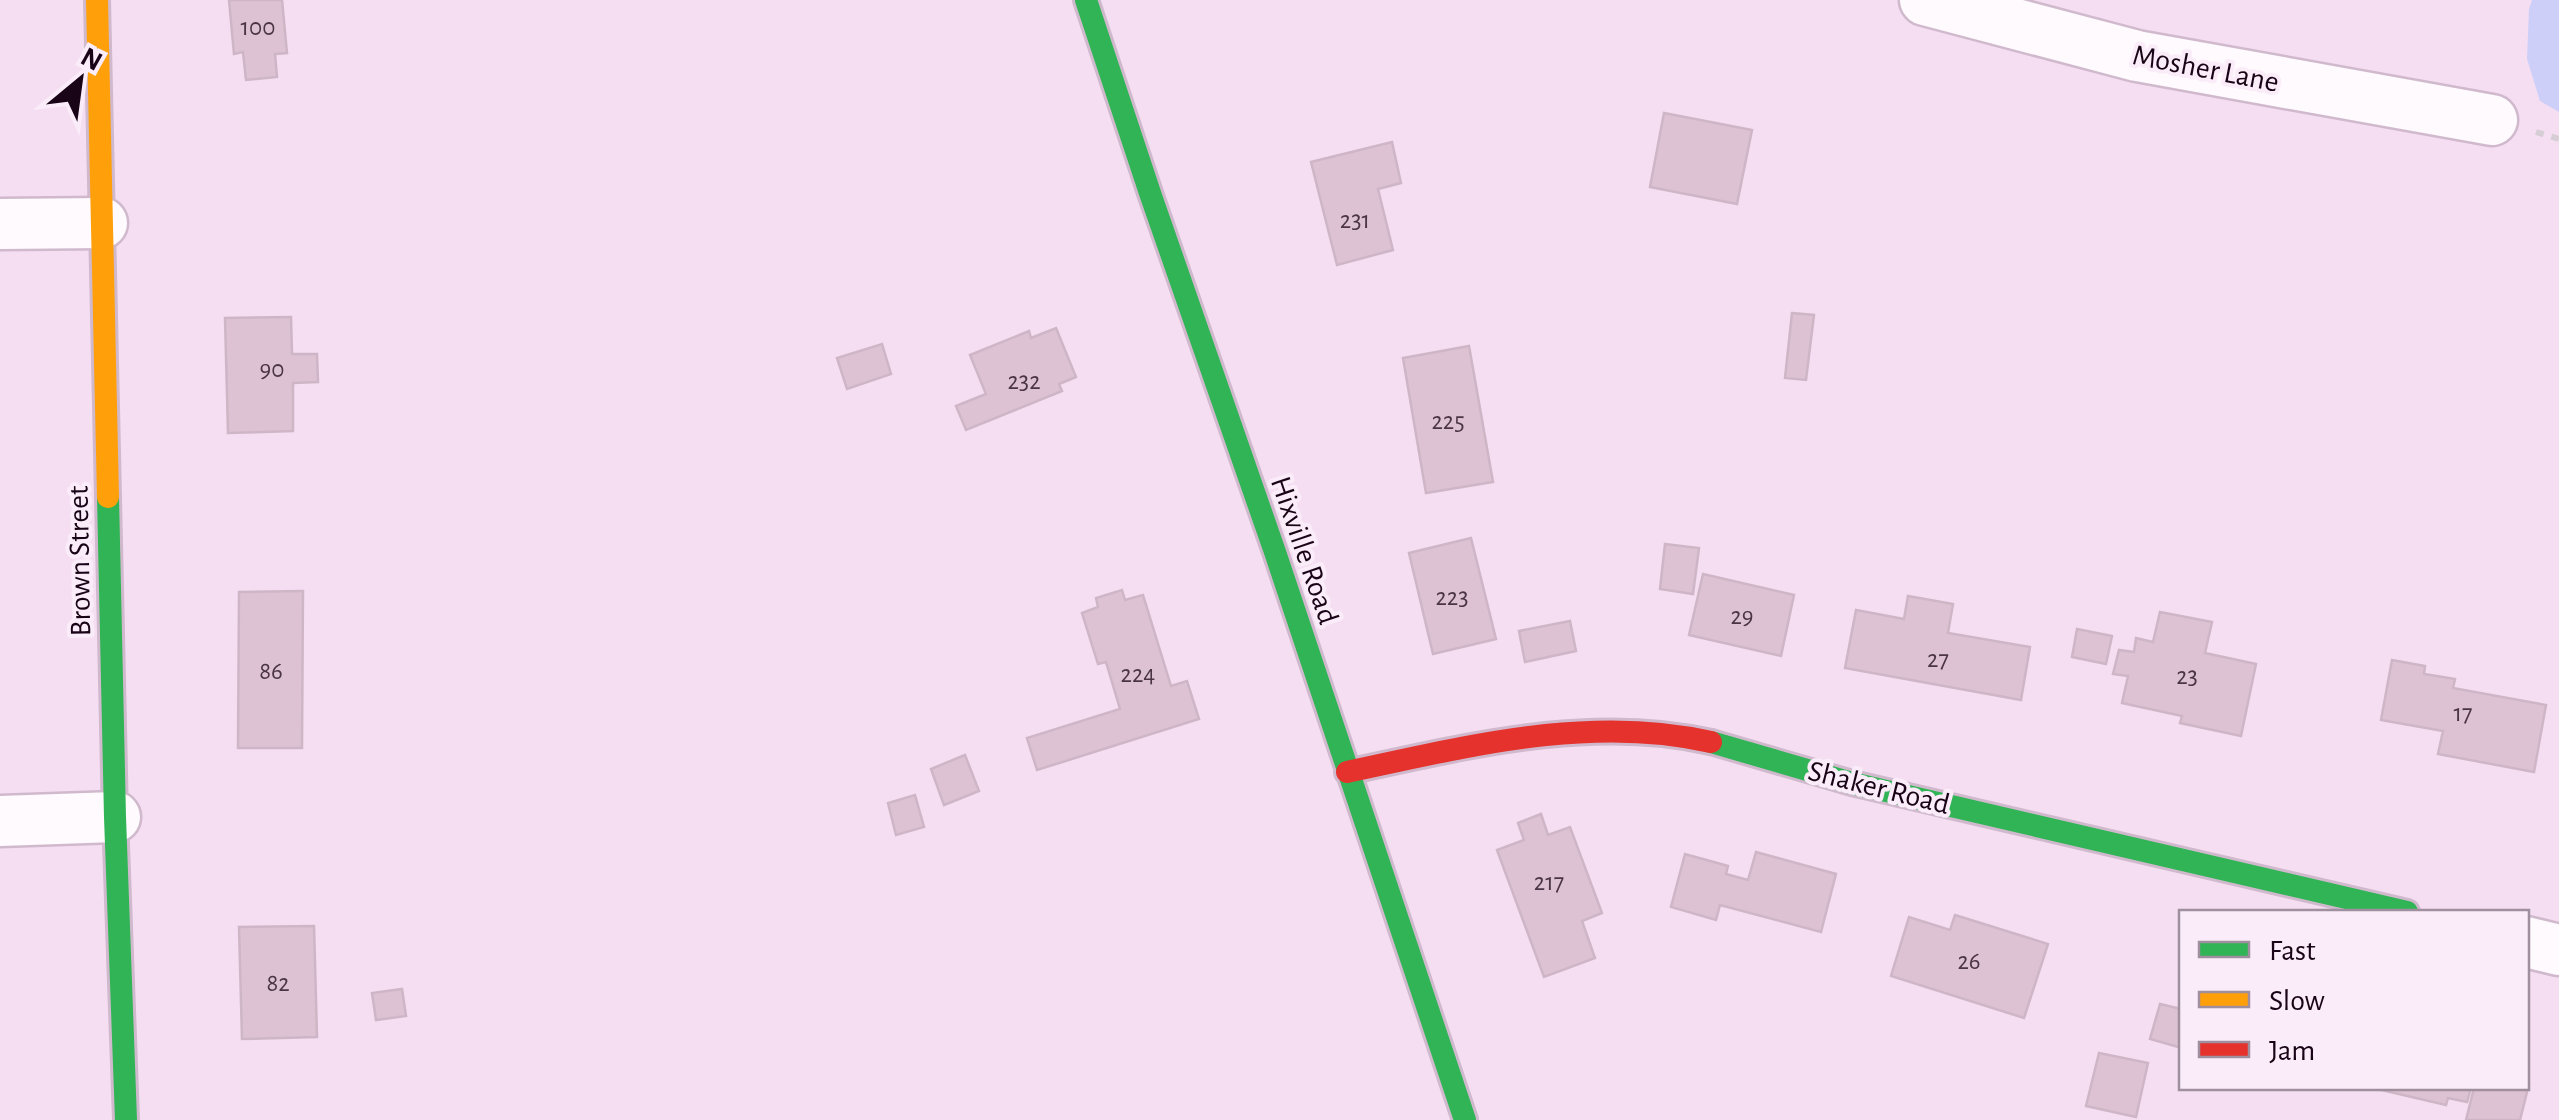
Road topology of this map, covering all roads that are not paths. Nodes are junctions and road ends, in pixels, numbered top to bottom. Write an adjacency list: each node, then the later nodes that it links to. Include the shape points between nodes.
1 (96, 0): 5 (street, Brown Street)
2 (1086, 0): 7 (street, Hixville Road)
3 (1924, 0): 4 (street, Mosher Lane, via 2137,56)
4 (2492, 120)
5 (102, 223): 6 (street); 8 (street, Brown Street)
6 (0, 224)
7 (1347, 772): 10 (street, Shaker Road, via 1526,737 1644,732 1711,742 1842,780); 14 (street, Hixville Road)
8 (115, 818): 9 (street); 13 (street, Brown Street)
9 (0, 822)
10 (2397, 910)
11 (2529, 943): 12 (street)
12 (2559, 950)
13 (126, 1120)
14 (1465, 1120)

